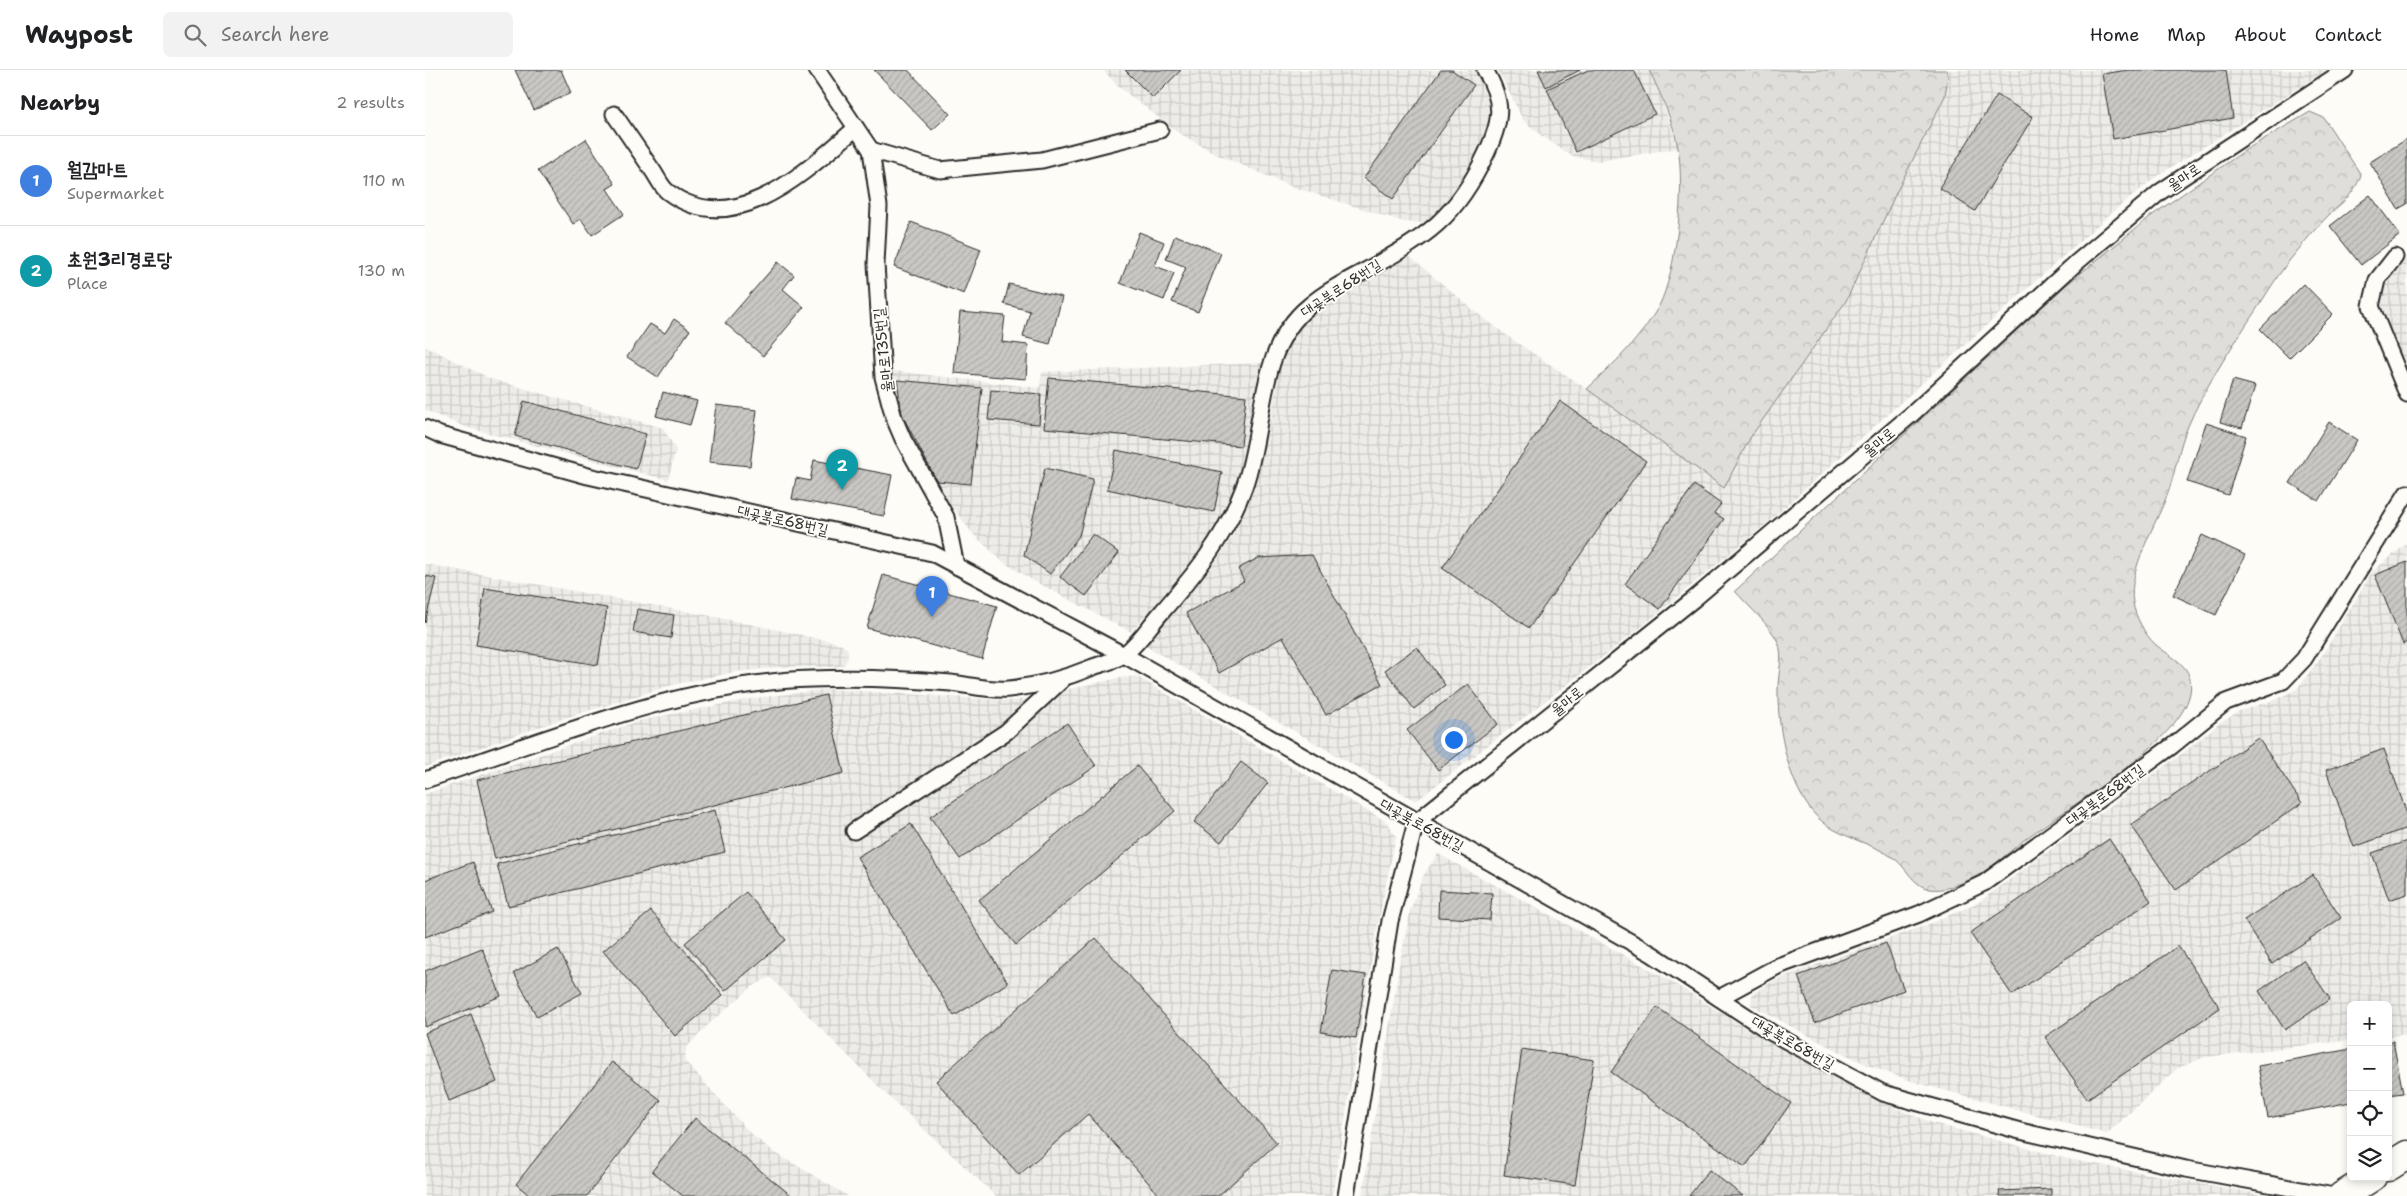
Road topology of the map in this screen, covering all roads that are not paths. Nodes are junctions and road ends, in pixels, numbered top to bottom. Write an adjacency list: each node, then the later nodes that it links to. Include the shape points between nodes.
1 (817, 70): 5 (lane, 율마로135번길)
2 (1485, 70): 13 (lane, 대곶북로68번길, via 1500,102 1499,120 1464,196 1427,234 1313,302 1293,319 1270,366 1254,455 1228,524 1209,555)
3 (2345, 70): 16 (lane, 율마로, via 2160,192 2075,263 1912,414 1694,599)
4 (615, 114): 5 (lane, via 667,192 694,206 729,209 768,196 805,171)
5 (856, 128): 7 (lane, 율마로135번길)
6 (1160, 130): 7 (lane, via 1043,160 940,170)
7 (871, 150): 12 (lane, 율마로135번길, via 879,206 876,264 883,377 903,439 946,517)
8 (2395, 257): 9 (lane, via 2377,280 2371,306)
9 (2407, 394)
10 (425, 428): 12 (lane, 대곶북로68번길, via 588,476 932,553)
11 (2407, 492): 18 (lane, 대곶북로68번길, via 2304,658 2283,682 2226,702 2172,746 1984,883 1919,914 1778,966)
12 (955, 566): 13 (lane, 대곶북로68번길)
13 (1124, 655): 14 (lane, 대곶북로68번길); 16 (lane, 대곶북로68번길)
14 (1063, 679): 15 (lane, 대곶북로68번길, via 1005,690 861,678 807,679 740,686 665,700); 17 (lane, via 1006,732)
15 (425, 780)
16 (1416, 822): 18 (lane, 대곶북로68번길, via 1653,954); 22 (lane, via 1390,920)
17 (854, 831)
18 (1719, 998): 23 (lane, 대곶북로68번길, via 1772,1033 1883,1093 2029,1133 2186,1169)
19 (2407, 1155): 20 (street)
20 (2392, 1164)
21 (2366, 1181): 24 (street)
22 (1346, 1196)
23 (2334, 1196)
24 (2342, 1196)

